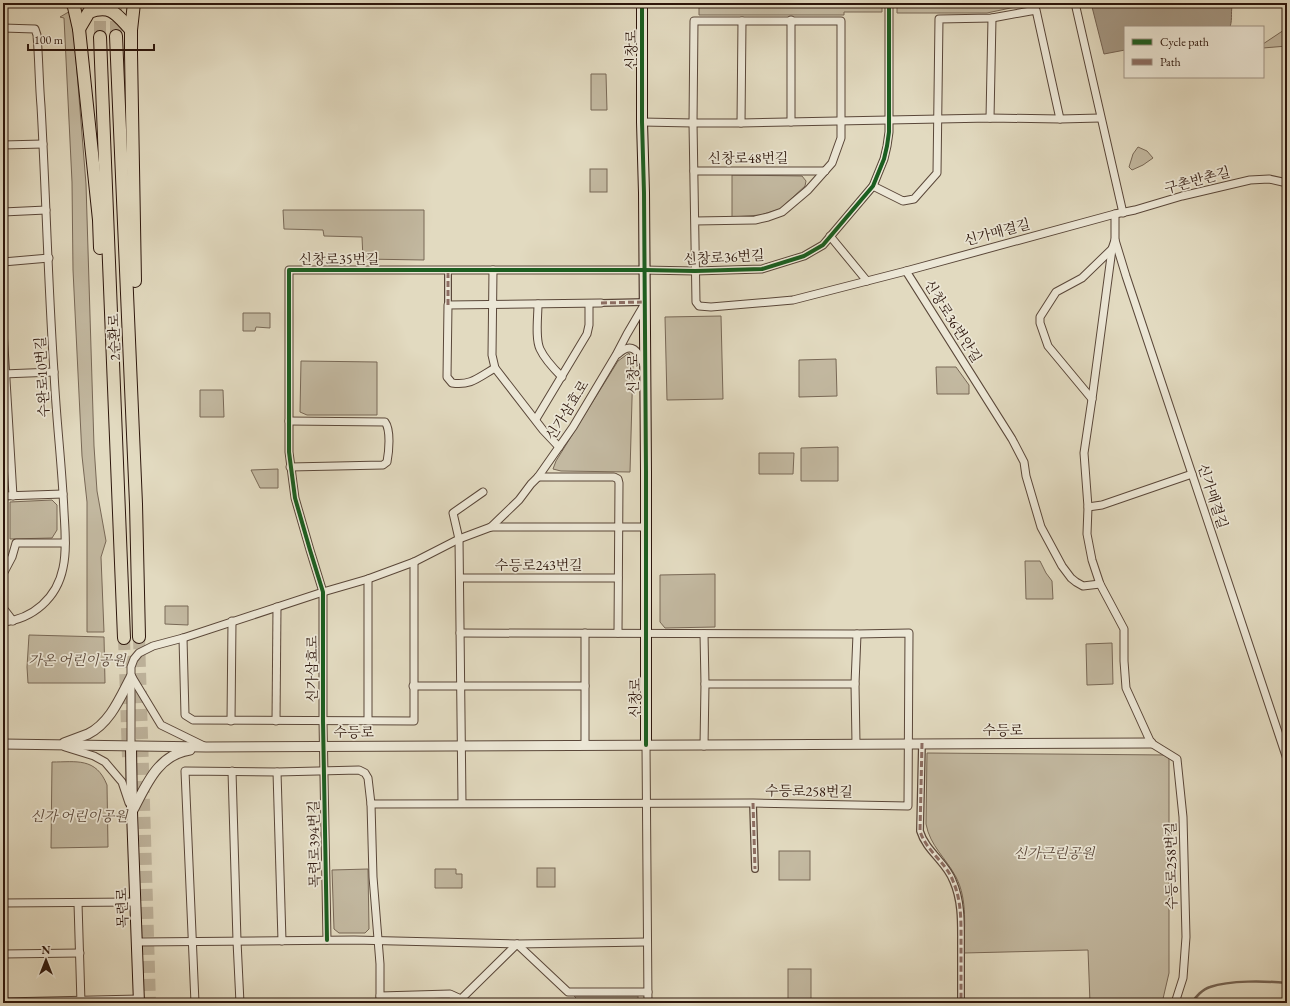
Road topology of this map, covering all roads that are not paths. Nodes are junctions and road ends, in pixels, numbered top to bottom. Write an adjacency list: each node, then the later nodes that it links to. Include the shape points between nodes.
1 (72, 3): 12 (highway)
2 (87, 3): 12 (highway)
3 (117, 3): 13 (highway)
4 (134, 3): 13 (highway)
5 (642, 3): 21 (main road, 신창로)
6 (889, 3): 19 (street, 신창로36번길)
7 (1075, 3): 17 (street)
8 (992, 18): 16 (street); 18 (street, via 1036,10); 20 (street, via 940,19)
9 (792, 20): 10 (street, 신창로48번길); 22 (street); 23 (street, 신창로48번길, via 841,21)
10 (742, 21): 24 (street, 신창로48번길, via 694,21); 25 (street)
11 (3, 28): 27 (street, 수완로10번길, via 35,29)
12 (79, 29): 13 (highway, via 89,12 101,8 113,12); 67 (highway, via 99,220 109,447)
13 (131, 30): 72 (highway, via 139,452)
14 (116, 36): 72 (highway, 2순환로)
15 (100, 37): 67 (highway, 2순환로)
16 (990, 118): 18 (street); 20 (street)
17 (1100, 118): 18 (street); 34 (street)
18 (1060, 119)
19 (889, 120): 20 (street); 23 (street); 31 (street, 신창로36번길, via 887,146)
20 (938, 120): 31 (street, via 937,173 914,199 903,201)
21 (642, 122): 24 (street); 43 (main road, 신창로)
22 (792, 122): 23 (street); 25 (street)
23 (842, 122): 29 (street, 신창로48번길, via 842,138 832,163)
24 (693, 123): 25 (street); 28 (street, 신창로48번길)
25 (741, 123)
26 (3, 144): 27 (street)
27 (43, 144): 32 (street, 수완로10번길)
28 (694, 171): 29 (street, 신창로48번길); 35 (street, 신창로36번길)
29 (825, 171): 35 (street, 신창로48번길, via 808,190 782,212 755,220)
30 (1287, 183): 34 (street, 구촌반촌길, via 1269,179 1250,180)
31 (873, 186): 36 (street, 신창로36번길)
32 (46, 210): 33 (street); 39 (street, 수완로10번길)
33 (3, 212)
34 (1119, 213): 37 (street, 신가매결길); 45 (street, 신가매결길)
35 (695, 221): 44 (street, 신창로36번길)
36 (830, 236): 44 (street, 신창로36번길, via 823,245 804,256 762,269); 46 (street)
37 (1115, 240): 38 (street, 신가매결길); 65 (street, 신가매결길)
38 (1112, 249): 60 (street, 신가매결길); 60 (street, 신가매결길, via 1082,278 1056,292 1040,317 1048,346)
39 (49, 258): 40 (street); 57 (street, 수완로10번길)
40 (3, 262)
41 (448, 270): 42 (street, 신창로35번길); 52 (street); 62 (street, 신창로35번길, via 289,270)
42 (493, 270): 43 (street, 신창로35번길); 48 (street)
43 (644, 270): 44 (street, 신창로36번길); 51 (main road, 신창로)
44 (694, 271): 46 (street, 신창로36번안길, via 696,302 704,307 792,300)
45 (906, 271): 46 (street, 신창로36번안길); 84 (street, 신창로36번안길, via 1024,462 1041,527 1062,566 1071,578 1083,586)
46 (867, 281)
47 (601, 303): 50 (street); 51 (street)
48 (493, 304): 49 (street); 52 (street); 56 (street, via 492,355)
49 (538, 304): 50 (street); 59 (street, via 540,350)
50 (589, 304): 59 (street, via 587,334)
51 (644, 304): 54 (street, 신가삼효로); 55 (main road, 신창로)
52 (448, 305): 56 (street, via 447,377 452,383 461,384)
53 (3, 330): 58 (street)
54 (616, 355): 55 (street, via 624,348 633,349 637,351); 63 (street, 신가삼효로)
55 (644, 365): 75 (main road, 신창로)
56 (495, 368): 61 (street)
57 (54, 372): 58 (street); 69 (street, 수완로10번길)
58 (4, 374): 71 (street)
59 (562, 377): 61 (street)
60 (1092, 399): 73 (street, 신가매결길, via 1084,453)
61 (536, 419): 63 (street)
62 (289, 421): 64 (street, 신창로35번길); 64 (street, via 385,422 388,426 388,455 387,462 383,465)
63 (560, 447): 66 (street, 신가삼효로)
64 (290, 467): 85 (street, 신창로35번길, via 295,498)
65 (1192, 474): 73 (street); 123 (street, 신가매결길)
66 (538, 477): 74 (street, 신가삼효로); 76 (street, via 618,479)
67 (118, 488): 98 (highway, 2순환로)
68 (483, 492): 77 (street, via 453,513)
69 (63, 494): 71 (street); 78 (street, 수완로10번길)
70 (3, 496): 71 (street)
71 (13, 496)
72 (136, 504): 97 (highway, 2순환로)
73 (1088, 507): 84 (street, 신가매결길, via 1087,534)
74 (491, 527): 76 (street, 신가삼효로); 77 (street, 신가삼효로)
75 (645, 527): 76 (street, 신가삼효로); 94 (main road, 신창로)
76 (619, 528): 82 (street)
77 (459, 539): 79 (street, 신가삼효로); 81 (street)
78 (65, 543): 80 (street, via 16,543); 88 (street, 수완로10번길, via 63,567 54,592 36,611)
79 (414, 562): 83 (street, 신가삼효로); 103 (street)
80 (3, 574)
81 (460, 578): 82 (street, 수등로243번길); 91 (street)
82 (618, 578): 93 (street)
83 (368, 579): 85 (street, 신가삼효로); 109 (street)
84 (1100, 584): 112 (street, 신가매결길, via 1124,629 1126,688)
85 (323, 592): 86 (street, 신가삼효로); 108 (street, 신가삼효로)
86 (277, 607): 89 (street, 신가삼효로); 107 (street)
87 (3, 608): 88 (street)
88 (13, 621): 90 (street, 수완로10번길)
89 (232, 621): 99 (street, 신가삼효로); 106 (street)
90 (3, 622)
91 (460, 632): 92 (street); 104 (street)
92 (584, 633): 93 (street); 105 (street)
93 (618, 633): 94 (street)
94 (646, 634): 95 (street); 118 (main road, 신창로)
95 (704, 634): 96 (street); 101 (street)
96 (857, 634): 102 (street); 110 (street, via 909,633)
97 (138, 637)
98 (124, 638)
99 (183, 638): 100 (street, 신가삼효로, via 153,646 139,653 131,667); 106 (street, via 185,715 193,720)
100 (131, 677): 115 (street, via 113,711 100,725 89,733); 119 (street, 신가삼효로); 122 (street, via 161,725)
101 (705, 684): 102 (street); 121 (street)
102 (855, 684): 114 (street)
103 (413, 686): 104 (street); 109 (street, via 414,721)
104 (461, 686): 105 (street); 116 (street)
105 (585, 686): 117 (street)
106 (231, 721): 107 (street)
107 (276, 721): 108 (street)
108 (323, 721): 109 (street); 120 (street, 신가삼효로)
109 (368, 721)
110 (909, 743): 111 (street, 수등로); 114 (street, 수등로); 129 (street, 수등로258번길, via 908,806)
111 (922, 743): 112 (street, 수등로); 155 (street, via 920,831 923,840 953,880 959,898)
112 (1151, 743): 156 (street, 수등로258번길, via 1177,759 1183,817 1186,937 1183,978)
113 (3, 744): 115 (street, 수등로)
114 (856, 744): 121 (street, 수등로)
115 (57, 745): 119 (street, 수등로); 131 (street, 목련로, via 105,762 122,782)
116 (461, 745): 117 (street, 수등로); 120 (street, 수등로); 127 (street)
117 (585, 745): 118 (street, 수등로)
118 (646, 745): 121 (street, 수등로); 128 (street)
119 (131, 746): 122 (street, 수등로); 131 (main road, 목련로)
120 (323, 746): 122 (street, 수등로); 125 (street, 목련로394번길)
121 (704, 746)
122 (206, 747): 131 (street, via 183,751 164,761 155,771)
123 (1287, 759)
124 (232, 771): 126 (street); 139 (street); 141 (street, via 185,771)
125 (324, 771): 126 (street); 130 (street, via 365,772); 137 (street, 목련로394번길)
126 (277, 772): 136 (street)
127 (462, 803): 128 (street, 수등로258번길); 130 (street, 수등로258번길)
128 (646, 803): 129 (street, 수등로258번길); 142 (street)
129 (753, 803): 132 (street)
130 (371, 804): 138 (street)
131 (132, 812): 133 (main road, 목련로)
132 (755, 869)
133 (136, 902): 135 (street); 140 (main road, 목련로)
134 (3, 903): 135 (street)
135 (78, 903): 145 (street)
136 (282, 940): 137 (street); 139 (street)
137 (327, 940): 138 (street)
138 (378, 940): 143 (street); 147 (street)
139 (237, 941): 141 (street); 153 (street)
140 (138, 942): 141 (street); 148 (main road, 목련로)
141 (193, 942): 152 (street)
142 (647, 942): 143 (street); 146 (street)
143 (517, 944): 146 (street, via 568,992); 149 (street)
144 (3, 954): 145 (street)
145 (80, 954): 151 (street)
146 (648, 992): 154 (street)
147 (380, 1000): 149 (street, via 450,994)
148 (139, 1001): 151 (street)
149 (459, 1001)
150 (3, 1002): 151 (street)
151 (81, 1002)
152 (194, 1003)
153 (240, 1003)
154 (648, 1003)
155 (961, 1003)
156 (1175, 1003)

